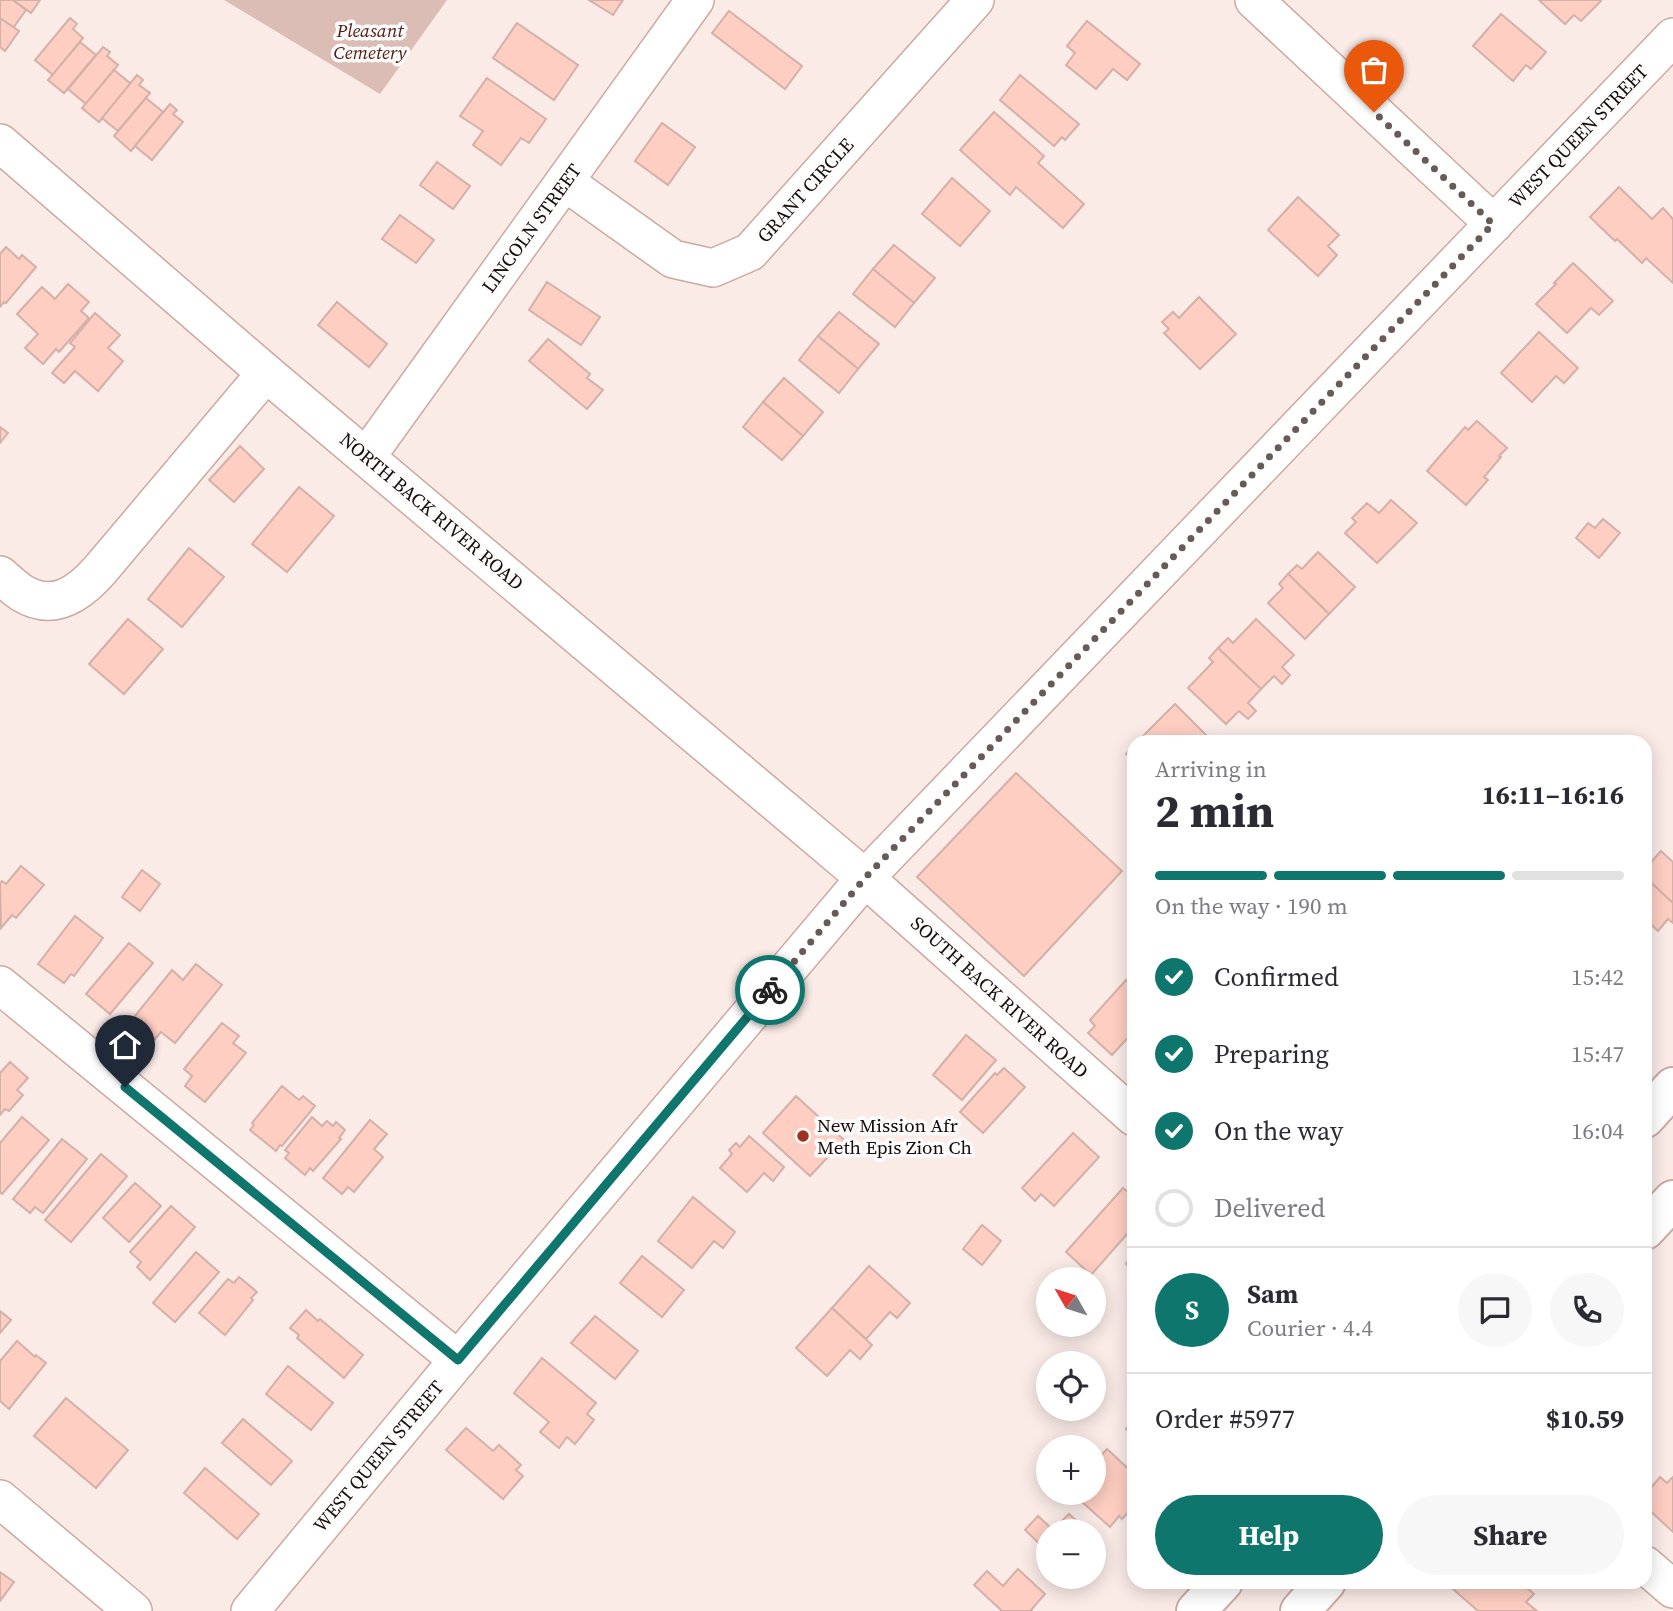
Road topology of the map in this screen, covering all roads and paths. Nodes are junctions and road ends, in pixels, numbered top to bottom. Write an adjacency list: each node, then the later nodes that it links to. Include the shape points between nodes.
1 (695, 0): 6 (street, LINCOLN STREET)
2 (975, 0): 6 (street, GRANT CIRCLE, via 750,252 713,268 673,259)
3 (1254, 0): 7 (street)
4 (1673, 37): 7 (street, WEST QUEEN STREET)
5 (0, 143): 8 (street, NORTH BACK RIVER ROAD)
6 (565, 182): 9 (street, LINCOLN STREET)
7 (1493, 224): 11 (street, WEST QUEEN STREET)
8 (266, 373): 9 (street, NORTH BACK RIVER ROAD); 10 (street, via 91,581 54,601 38,600)
9 (367, 456): 11 (street, NORTH BACK RIVER ROAD)
10 (11, 584)
11 (865, 878): 15 (street, SOUTH BACK RIVER ROAD); 18 (street, WEST QUEEN STREET)
12 (0, 985): 18 (street)
13 (1673, 1087): 14 (main road)
14 (1652, 1110)
15 (1127, 1111)
16 (1673, 1200): 17 (main road)
17 (1652, 1222)
18 (458, 1360): 25 (street, WEST QUEEN STREET)
19 (0, 1499): 24 (street)
20 (1652, 1571): 23 (street)
21 (1216, 1589): 26 (main road)
22 (1320, 1589): 27 (main road)
23 (1673, 1589)
24 (134, 1611)
25 (250, 1611)
26 (1196, 1611)
27 (1300, 1611)

